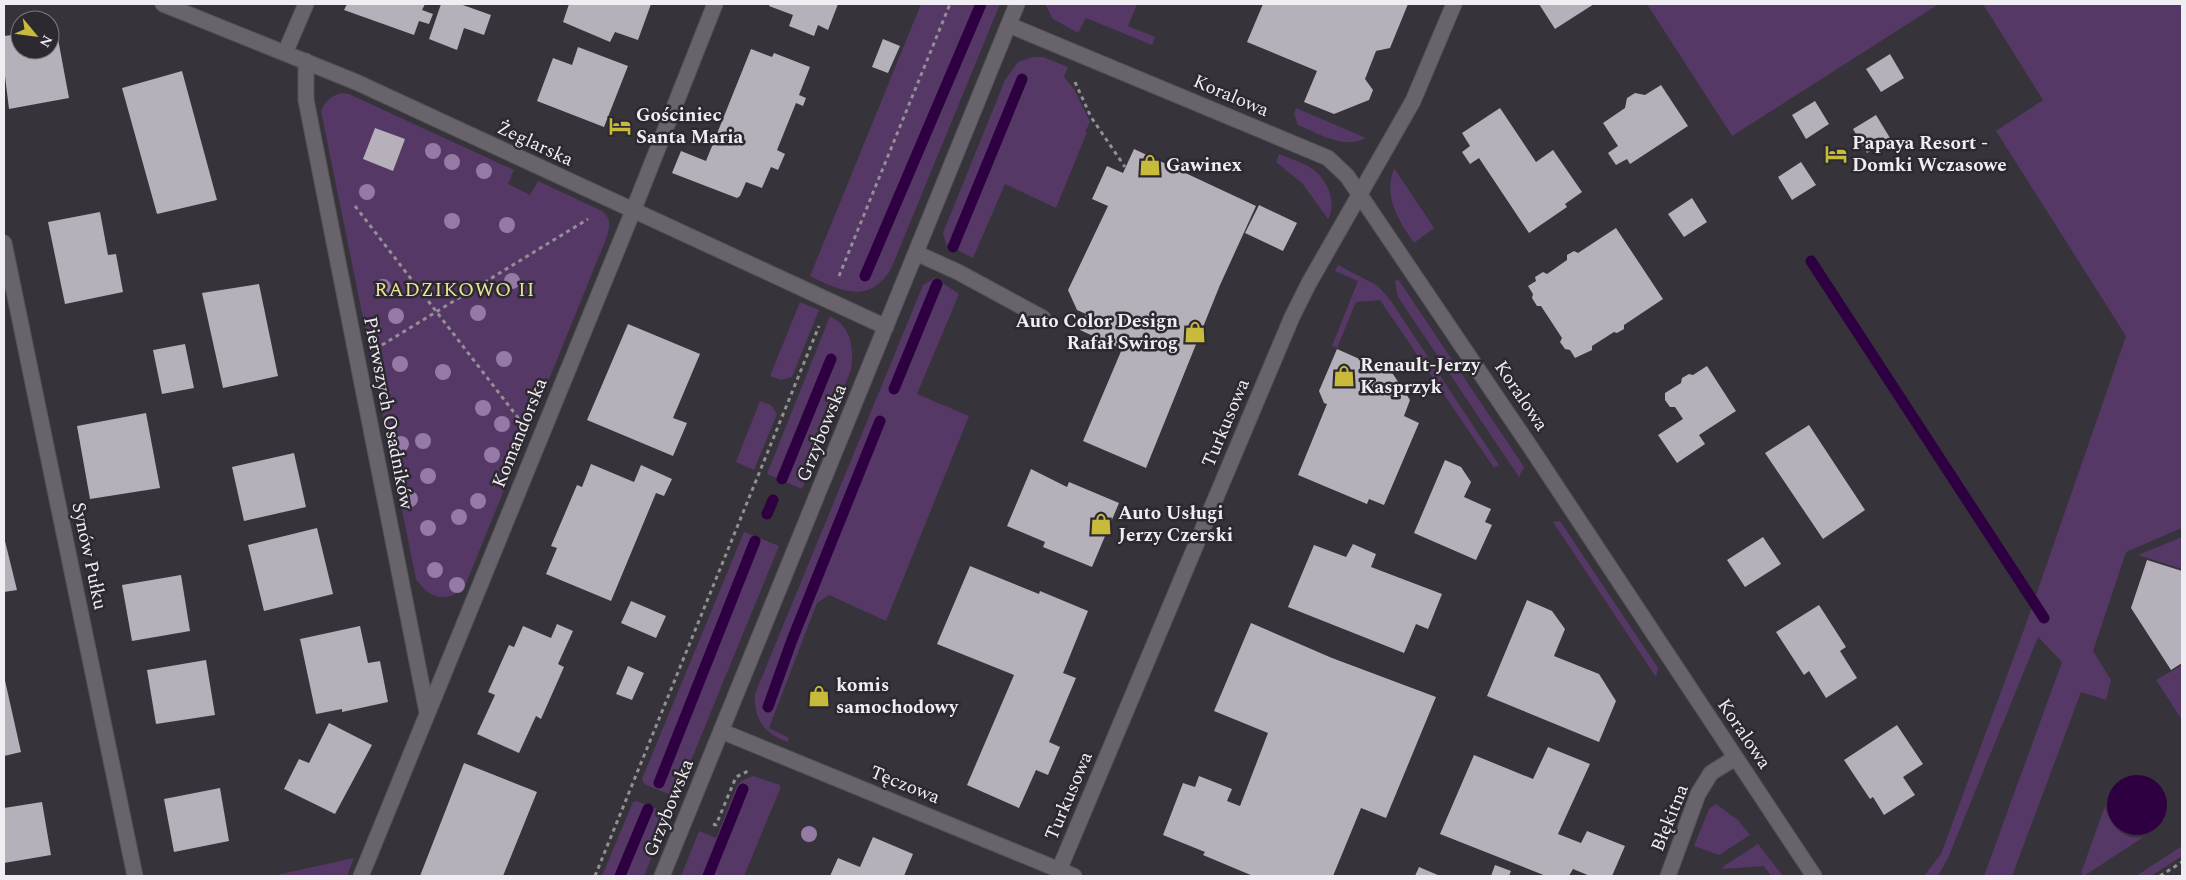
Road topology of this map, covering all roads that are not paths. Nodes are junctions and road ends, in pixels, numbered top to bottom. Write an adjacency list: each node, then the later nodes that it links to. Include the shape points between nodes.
1 (163, 4): 7 (street, Żeglarska)
2 (306, 4): 7 (street)
3 (715, 4): 10 (street, Komandorska)
4 (1017, 4): 6 (street, Grzybowska)
5 (1454, 4): 9 (street, Turkusowa, via 1413,101)
6 (1009, 25): 9 (street, Koralowa, via 1328,158); 12 (street, Grzybowska)
7 (285, 52): 8 (street, Żeglarska)
8 (306, 61): 10 (street, Żeglarska); 15 (street, Pierwszych Osadników, via 306,100)
9 (1361, 195): 17 (street, Koralowa); 18 (street, Turkusowa, via 1292,317)
10 (633, 211): 14 (street, Żeglarska); 15 (street, Komandorska)
11 (4, 243): 19 (street, Synów Pułku)
12 (916, 253): 13 (street); 14 (street, Grzybowska)
13 (1043, 318)
14 (886, 327): 16 (street, Grzybowska)
15 (427, 712): 20 (street, Komandorska)
16 (721, 731): 18 (street, Tęczowa); 21 (street, Grzybowska)
17 (1735, 758): 23 (street, Błękitna, via 1711,773 1698,794); 24 (street, Koralowa)
18 (1059, 870): 22 (street, Tęczowa)
19 (135, 876)
20 (361, 876)
21 (662, 876)
22 (1074, 876)
23 (1668, 876)
24 (1814, 876)

